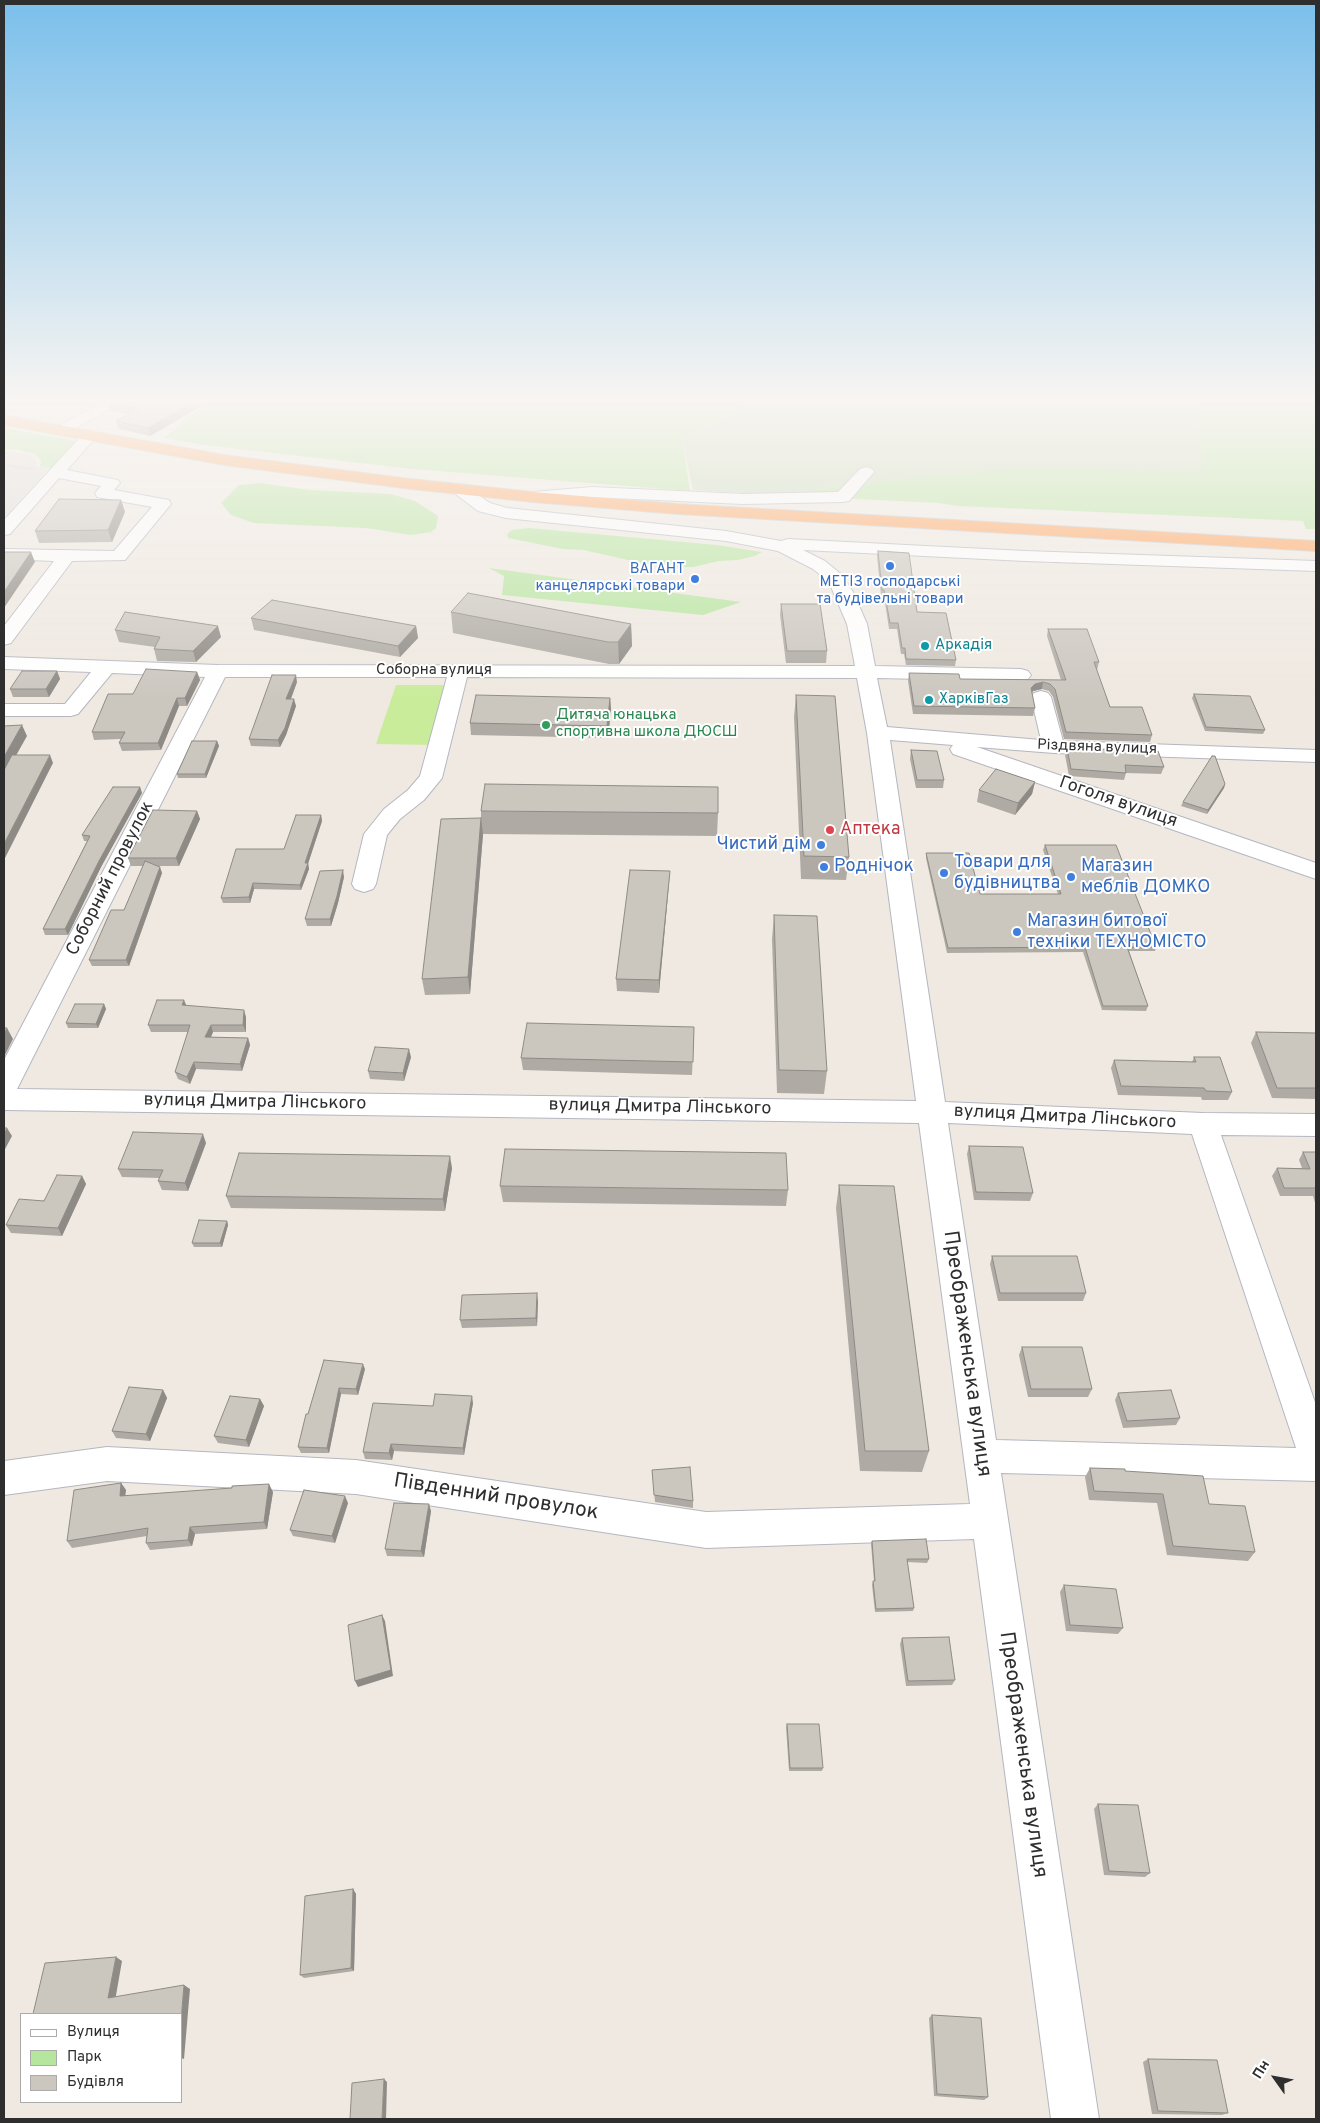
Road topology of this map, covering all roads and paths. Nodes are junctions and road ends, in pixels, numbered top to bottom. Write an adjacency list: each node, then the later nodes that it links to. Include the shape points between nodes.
1 (29, 502): 5 (street)
2 (152, 502): 9 (street, via 163,504 120,556)
3 (477, 502): 6 (street, via 506,513)
4 (595, 502): 7 (highway)
5 (4, 530)
6 (770, 543): 10 (street); 16 (street, Преображенська вулиця, via 797,552 836,579 857,624)
7 (1316, 546)
8 (4, 554): 9 (street)
9 (67, 556): 11 (street)
10 (1316, 566)
11 (4, 639)
12 (4, 663): 13 (street, Соборна вулиця)
13 (106, 667): 14 (street, Соборна вулиця); 19 (street, via 70,710)
14 (218, 671): 15 (street, Соборна вулиця); 26 (street, Соборний провулок)
15 (459, 672): 16 (street, Соборна вулиця); 25 (street, via 430,778 376,834)
16 (865, 672): 17 (street, Соборна вулиця); 20 (street, Преображенська вулиця)
17 (1021, 675)
18 (1041, 697): 22 (street)
19 (4, 710)
20 (878, 733): 21 (street, Різдвяна вулиця); 28 (street, Преображенська вулиця)
21 (920, 735): 22 (street, Різдвяна вулиця); 24 (street, Гоголя вулиця)
22 (1054, 747): 23 (street, Різдвяна вулиця)
23 (1316, 756)
24 (1316, 871)
25 (364, 884)
26 (4, 1086)
27 (4, 1099): 28 (street, вулиця Дмитра Лінського)
28 (933, 1112): 29 (street, вулиця Дмитра Лінського); 32 (street, Преображенська вулиця)
29 (1203, 1124): 30 (street, вулиця Дмитра Лінського); 31 (street)
30 (1316, 1125)
31 (1316, 1454)
32 (981, 1456): 33 (street); 35 (street, Преображенська вулиця)
33 (1316, 1465)
34 (4, 1478): 35 (street, Південний провулок, via 107,1464 356,1477 706,1530)
35 (989, 1521): 36 (street, Преображенська вулиця)
36 (1075, 2119)

